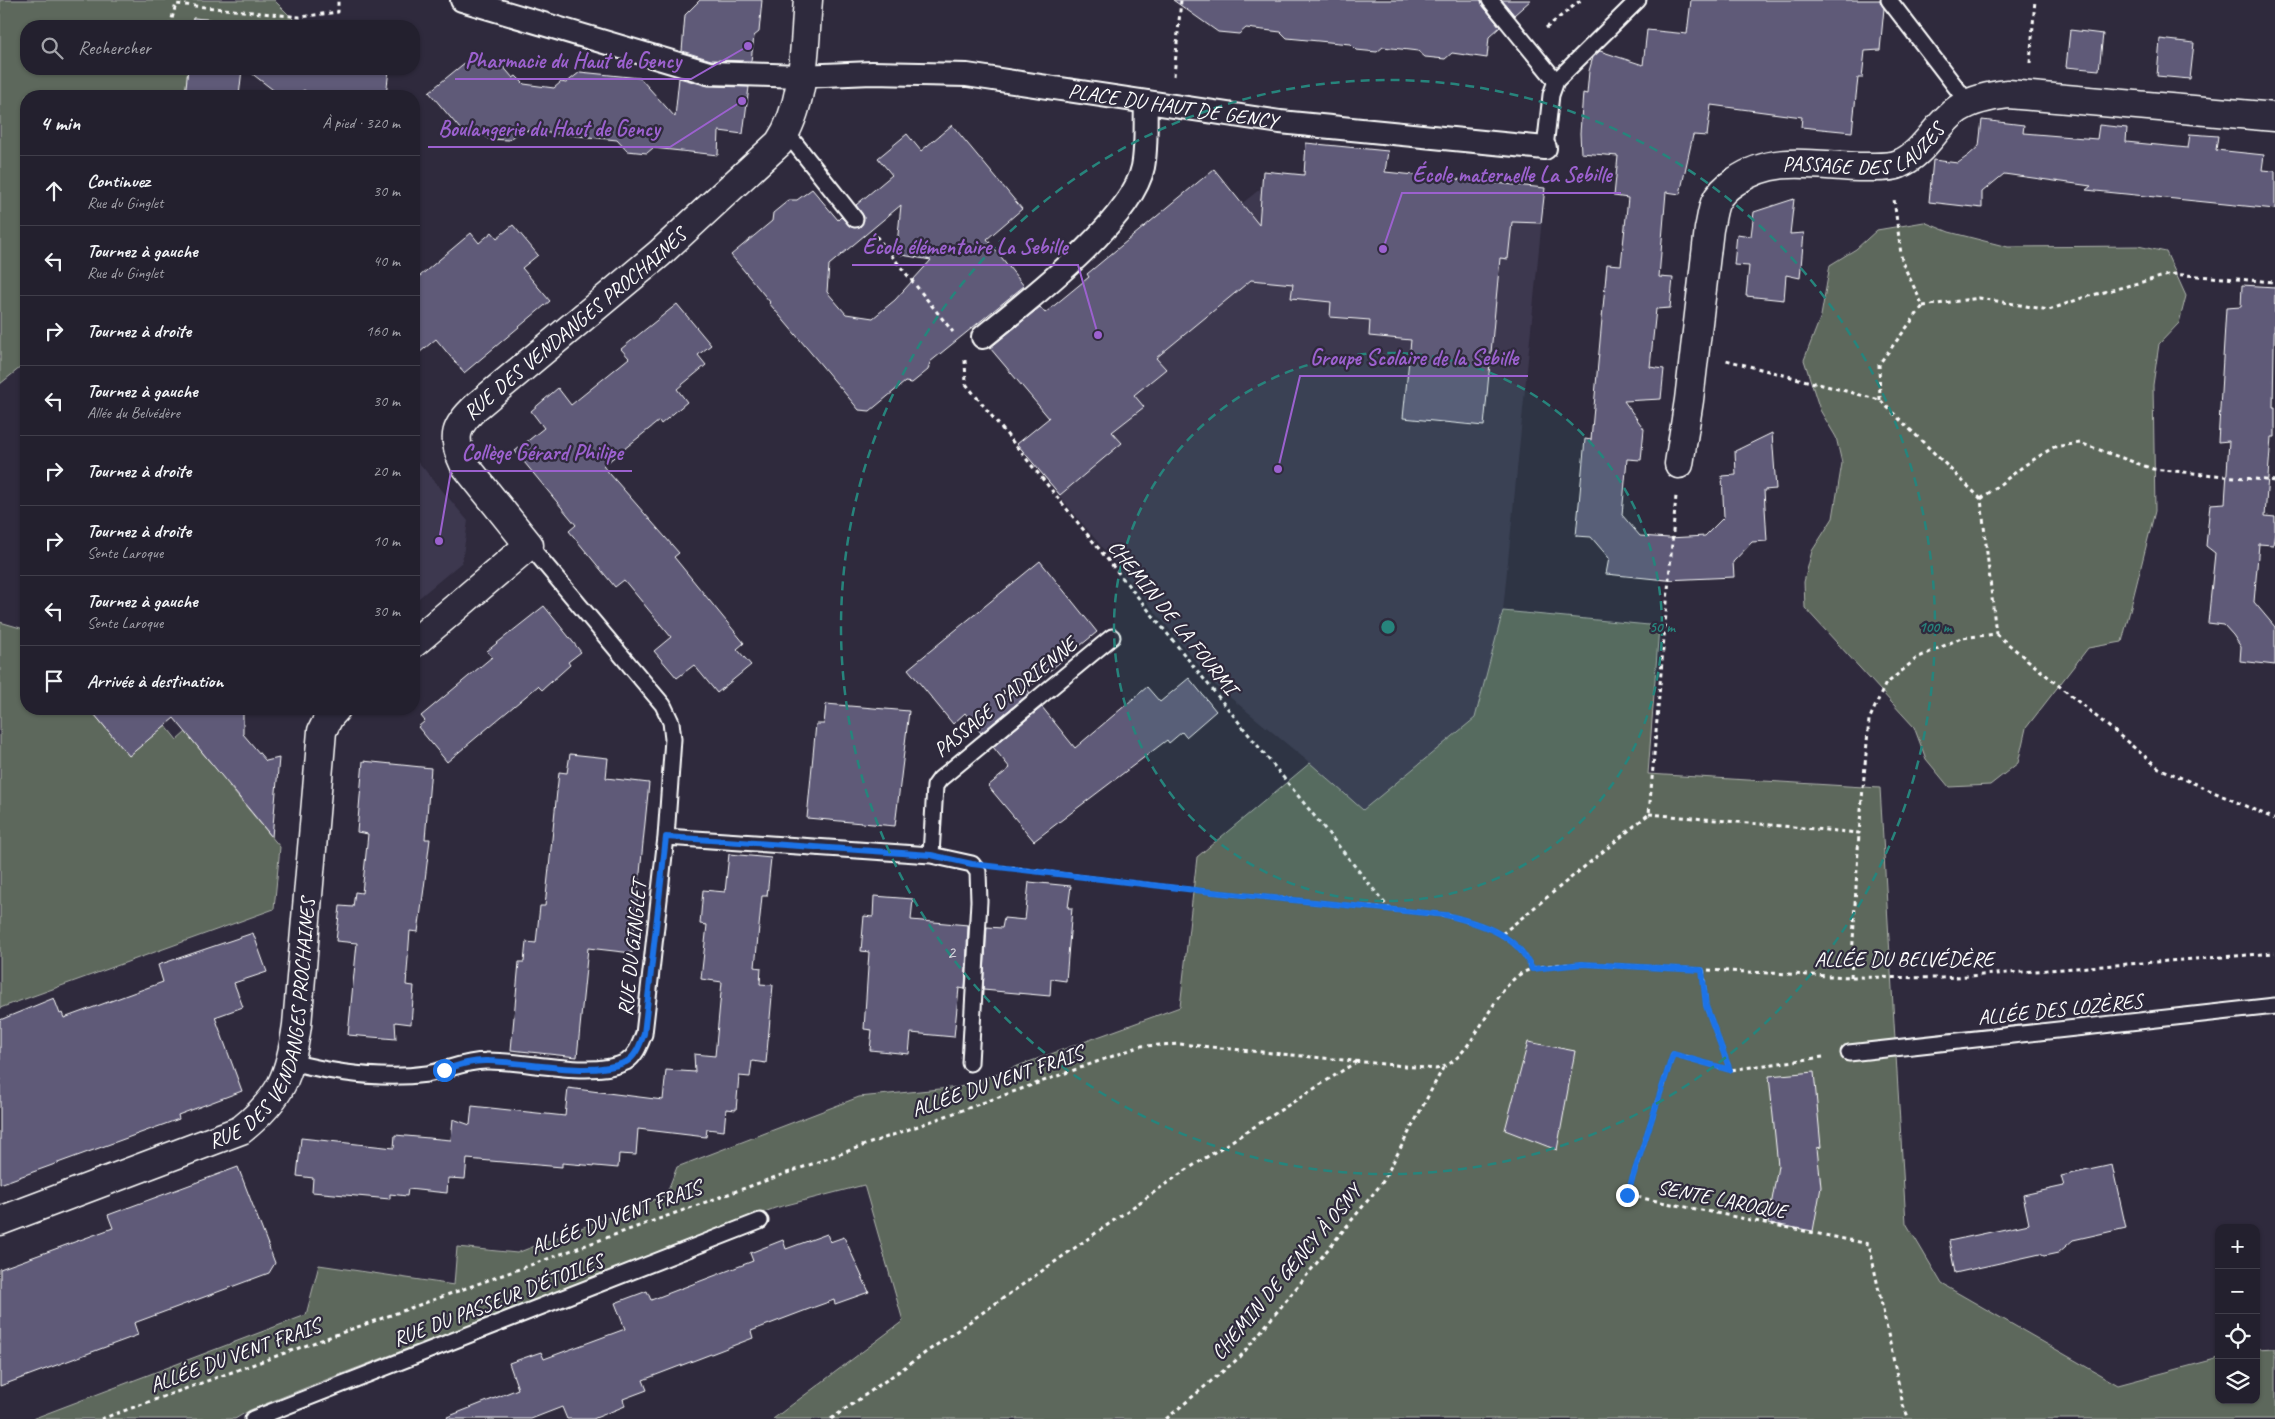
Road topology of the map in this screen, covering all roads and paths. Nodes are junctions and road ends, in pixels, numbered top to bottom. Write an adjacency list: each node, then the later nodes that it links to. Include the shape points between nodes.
1 (338, 0): 10 (path, via 338,12 300,18 176,4)
2 (462, 0): 12 (street, PLACE DU HAUT DE GENCY, via 709,73)
3 (808, 0): 12 (street, RUE DES VENDANGES PROCHAINES)
4 (1182, 0): 17 (path)
5 (1490, 0): 11 (lane)
6 (1581, 0): 11 (path)
7 (1638, 0): 13 (lane)
8 (1889, 0): 16 (lane)
9 (2036, 0): 14 (path)
10 (172, 20)
11 (1526, 44): 13 (lane)
12 (801, 76): 15 (street, PLACE DU HAUT DE GENCY, via 967,75); 19 (street, RUE DES VENDANGES PROCHAINES)
13 (1556, 82): 20 (lane, via 1551,95)
14 (2027, 96): 16 (street, PASSAGE DES LAUZES, via 2008,94); 18 (street, PASSAGE DES LAUZES)
15 (1146, 102): 17 (street, PLACE DU HAUT DE GENCY); 25 (street, via 1143,166 1134,191 1120,212 1040,290)
16 (1968, 103): 21 (street, PASSAGE DES LAUZES, via 1956,110 1919,151)
17 (1171, 104): 20 (street, PLACE DU HAUT DE GENCY, via 1280,122)
18 (2275, 117)
19 (786, 132): 22 (lane); 31 (street, RUE DES VENDANGES PROCHAINES, via 742,180 659,254 465,416 458,428 457,449 464,464)
20 (1545, 148)
21 (1889, 166): 24 (path, via 1902,262); 26 (street, PASSAGE DES LAUZES, via 1776,163 1748,172 1727,187 1715,202 1709,229)
22 (855, 219): 25 (path, via 867,226)
23 (2275, 282): 24 (path, via 2172,274 2048,310 1979,298)
24 (1923, 306): 27 (path, via 1879,364)
25 (975, 344): 42 (path, CHEMIN DE LA FOURMI, via 964,372 966,384)
26 (1694, 352): 27 (path); 28 (street, PASSAGE DES LAUZES)
27 (1880, 400): 30 (path)
28 (1679, 464): 36 (path)
29 (2275, 481): 30 (path, via 2153,469 2080,443 2054,447 2025,464)
30 (1981, 499): 32 (path)
31 (529, 545): 34 (street); 39 (lane, RUE DU GINGLET, via 663,705 671,722 673,739)
32 (1996, 634): 37 (path, via 2159,768); 38 (path, via 1961,638 1916,658 1885,685 1869,720)
33 (1112, 637): 40 (lane, PASSAGE D'ADRIENNE, via 940,779 935,786)
34 (420, 638)
35 (328, 715): 51 (street, RUE DES VENDANGES PROCHAINES, via 322,730 297,1025)
36 (1649, 814): 38 (path); 43 (path)
37 (2275, 818)
38 (1859, 833): 47 (path)
39 (666, 837): 40 (lane); 51 (lane, RUE DU GINGLET, via 644,1034 638,1049 627,1061 576,1068 467,1062 426,1074 400,1076 324,1070)
40 (931, 855): 41 (lane)
41 (972, 864): 42 (path); 52 (lane, via 978,872 979,901)
42 (1391, 911): 43 (path, via 1446,915)
43 (1502, 934): 45 (path, via 1527,957)
44 (2275, 953): 47 (path, ALLÉE DU BELVÉDÈRE, via 1942,978)
45 (1532, 969): 46 (path, ALLÉE DU BELVÉDÈRE, via 1582,964); 53 (path, via 1508,985 1450,1066)
46 (1702, 970): 47 (path, ALLÉE DU BELVÉDÈRE); 54 (path, via 1706,1006)
47 (1851, 977)
48 (2275, 1006): 49 (lane, ALLÉE DES LOZÈRES)
49 (1849, 1053): 54 (path, SENTE LAROQUE)
50 (1357, 1061): 53 (path); 57 (path, ALLÉE DU VENT FRAIS, via 1180,1044 1141,1046); 59 (path, via 1180,1174)
51 (291, 1062): 55 (street, RUE DES VENDANGES PROCHAINES, via 275,1096 241,1130)
52 (970, 1063)
53 (1443, 1068): 60 (path, CHEMIN DE GENCY À OSNY, via 1382,1183 1240,1357)
54 (1730, 1070): 61 (path, SENTE LAROQUE, via 1673,1054 1627,1195 1869,1244)
55 (0, 1221)
56 (760, 1221): 58 (lane, RUE DU PASSEUR D'ÉTOILES)
57 (101, 1419)
58 (253, 1419)
59 (831, 1419)
60 (1166, 1419)
61 (1908, 1419)

